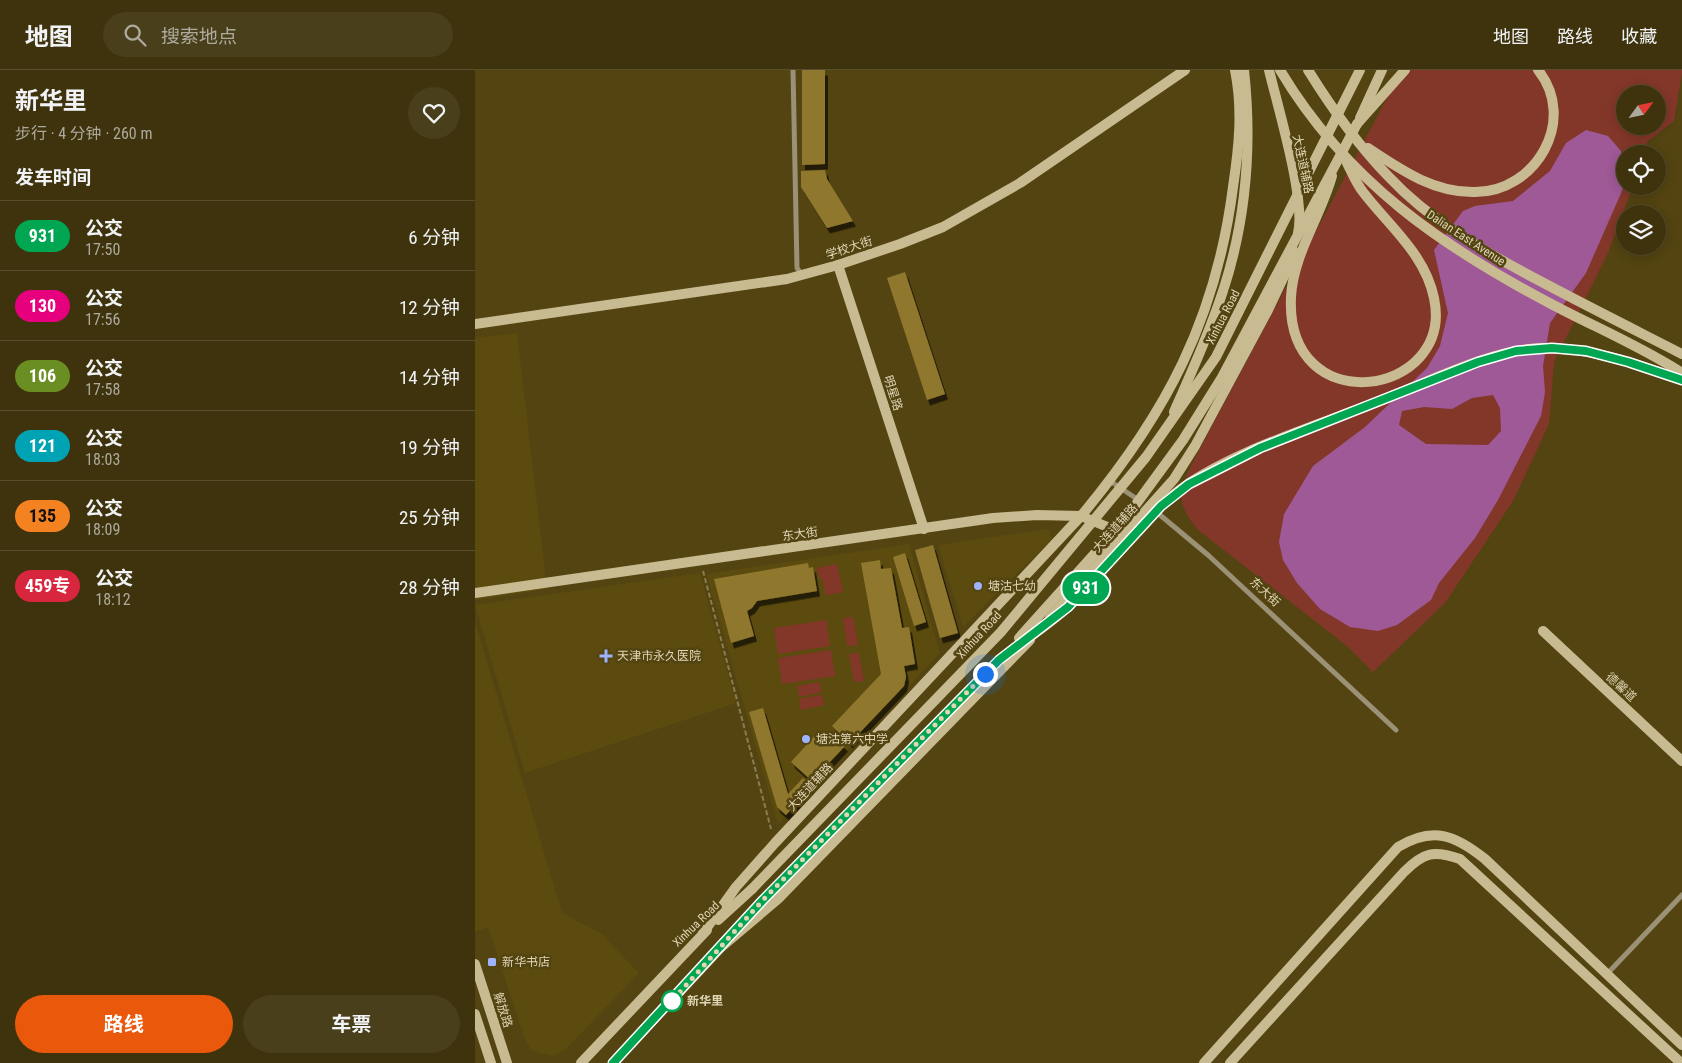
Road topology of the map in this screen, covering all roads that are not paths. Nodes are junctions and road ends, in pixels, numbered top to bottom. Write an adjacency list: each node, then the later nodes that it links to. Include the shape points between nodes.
1 (793, 70): 17 (street, via 797,268)
2 (1185, 70): 16 (main road, 学校大街, via 1020,183 943,227)
3 (1235, 70): 23 (main road, 大连道辅路, via 1240,138 1226,230 1211,292 1179,373 1154,419)
4 (1244, 70): 22 (main road, bridge, via 1246,169 1237,239 1216,312)
5 (1269, 70): 24 (main road, 大连道辅路, via 1295,186 1300,220 1298,231 1285,274 1267,312 1195,446 1174,479)
6 (1280, 70): 14 (main road, Dalian East Avenue, bridge, via 1311,117)
7 (1309, 70): 13 (main road, Dalian East Avenue, bridge)
8 (1360, 70): 22 (main road, Xinhua Road, bridge, via 1216,357)
9 (1382, 70): 12 (main road)
10 (1405, 70): 12 (main road)
11 (1538, 70): 13 (main road, via 1552,103 1552,131 1540,160 1510,185 1493,191 1450,190 1412,176)
12 (1357, 124): 15 (main road, bridge)
13 (1359, 142): 19 (main road, Dalian East Avenue, via 1405,192 1433,217 1467,240)
14 (1345, 159): 15 (main road, bridge, via 1362,191 1417,257 1434,299 1433,330 1420,354 1395,376 1375,383 1343,381 1318,367 1301,348 1293,325 1293,280); 20 (main road, Dalian East Avenue, via 1413,218 1473,261)
15 (1333, 170): 30 (main road, bridge, via 1221,379 1173,455 1123,522)
16 (838, 265): 17 (main road, 学校大街); 26 (main road, 明星路)
17 (802, 275): 18 (main road, 学校大街)
18 (475, 324)
19 (1682, 354)
20 (1682, 373)
21 (1682, 380): 30 (main road, bridge, via 1586,351 1552,348 1516,351 1478,362 1260,448 1212,470 1174,494 1068,607)
22 (1171, 420): 34 (main road, Xinhua Road, bridge, via 1113,499 1001,632 752,889)
23 (1110, 481): 24 (street, 东大街); 25 (main road, 大连道辅路)
24 (1150, 507): 27 (main road, 大连道辅路); 31 (street, 东大街, via 1208,556)
25 (1081, 516): 26 (main road, 东大街, via 993,518); 27 (main road, 东大街); 34 (main road, 大连道辅路, via 775,843 736,887)
26 (924, 529): 28 (main road, 东大街)
27 (1125, 534): 35 (main road, 大连道辅路, via 987,686 778,899)
28 (475, 593)
29 (1543, 632): 32 (main road, 德馨道)
30 (999, 660): 35 (main road)
31 (1396, 730)
32 (1682, 761)
33 (1682, 894): 37 (street)
34 (703, 933): 42 (main road, Xinhua Road)
35 (719, 949): 43 (main road)
36 (475, 964): 40 (main road, 解放路)
37 (1607, 974): 39 (main road); 44 (main road, via 1467,845 1449,837 1414,837 1398,847)
38 (475, 1014): 41 (main road)
39 (1682, 1045)
40 (507, 1061)
41 (491, 1063)
42 (581, 1063)
43 (613, 1063)
44 (1204, 1063)
45 (1230, 1063): 46 (main road, via 1404,872 1415,861 1431,853 1444,853 1460,859)
46 (1681, 1063)

